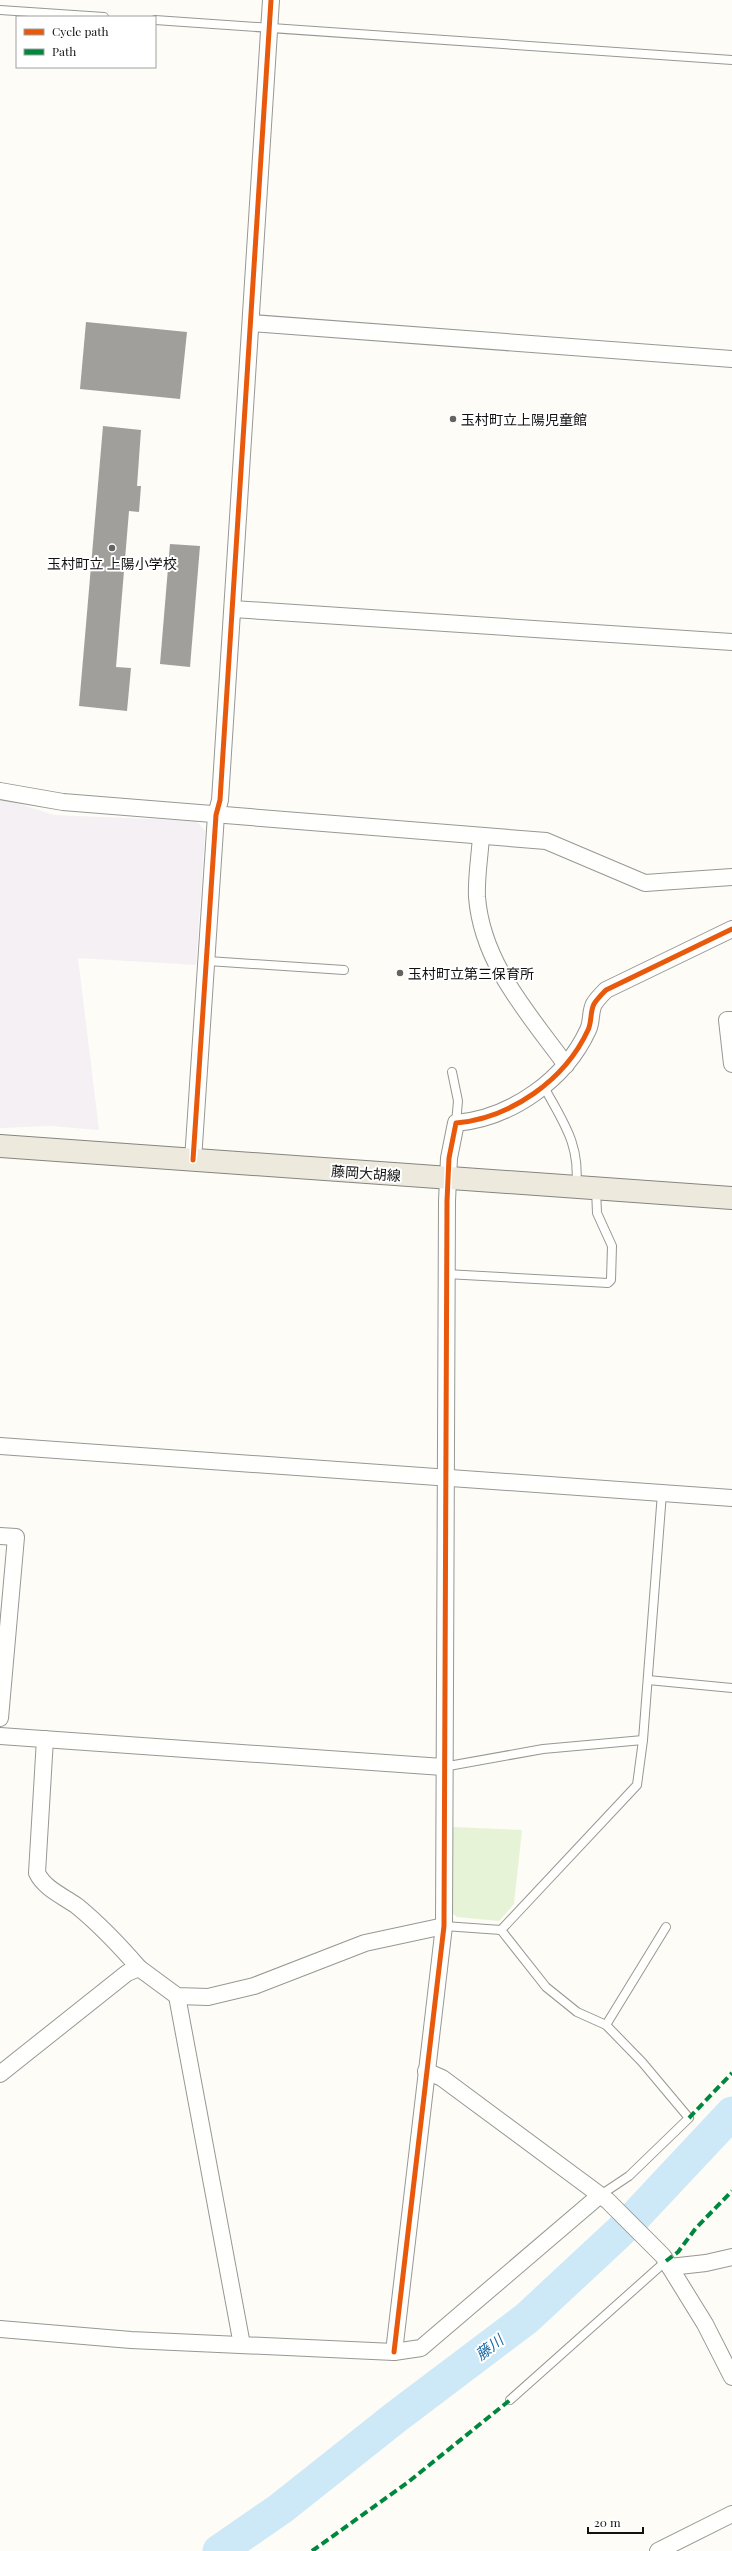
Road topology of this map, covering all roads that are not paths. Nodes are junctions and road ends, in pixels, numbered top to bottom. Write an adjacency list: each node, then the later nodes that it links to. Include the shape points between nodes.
1 (271, 0): 5 (street)
2 (0, 10): 3 (lane)
3 (89, 16)
4 (156, 20): 5 (lane)
5 (269, 28): 6 (lane); 7 (street)
6 (732, 60)
7 (252, 323): 8 (street); 9 (street)
8 (732, 359)
9 (233, 609): 10 (street); 12 (street, via 220,800)
10 (732, 642)
11 (0, 792): 12 (street, via 63,802)
12 (216, 815): 13 (street); 16 (street)
13 (481, 836): 14 (street, via 546,841 645,883); 19 (street, via 477,896 482,926 496,965 508,986)
14 (732, 877)
15 (732, 929): 19 (street, via 606,990 594,1004 588,1029)
16 (208, 960): 17 (lane); 25 (street)
17 (344, 970)
18 (732, 1020): 20 (street, via 727,1020)
19 (566, 1064): 22 (street)
20 (732, 1064)
21 (452, 1072): 23 (lane, via 458,1101)
22 (543, 1086): 23 (street, via 515,1105 481,1118); 27 (lane, via 575,1145)
23 (456, 1123): 26 (street)
24 (0, 1146): 25 (main road, 藤岡大胡線)
25 (193, 1160): 26 (main road, 藤岡大胡線)
26 (448, 1178): 27 (main road, 藤岡大胡線); 29 (street)
27 (586, 1189): 28 (main road, 藤岡大胡線); 29 (lane, via 612,1246 611,1280 608,1283)
28 (732, 1198)
29 (446, 1274): 31 (street)
30 (0, 1446): 31 (street)
31 (446, 1477): 32 (street); 42 (street)
32 (662, 1493): 33 (street); 36 (lane)
33 (732, 1498)
34 (0, 1536): 35 (street, via 16,1537)
35 (3, 1630): 38 (street)
36 (648, 1680): 37 (lane); 41 (lane)
37 (732, 1688)
38 (0, 1718)
39 (0, 1736): 40 (street)
40 (46, 1739): 42 (street); 46 (street, via 37,1873 41,1882 77,1906 98,1924)
41 (643, 1740): 42 (lane, via 543,1749); 45 (lane, via 636,1785)
42 (443, 1767): 43 (street)
43 (444, 1926): 45 (lane); 47 (street, via 365,1943 254,1986 208,1997); 49 (street)
44 (666, 1927): 48 (lane)
45 (501, 1930): 48 (lane, via 546,1986 577,2012)
46 (139, 1968): 47 (street); 50 (street, via 127,1973)
47 (176, 1996): 55 (street)
48 (606, 2025): 51 (lane, via 642,2062 689,2118)
49 (426, 2071): 51 (street, via 442,2078); 56 (street)
50 (0, 2074)
51 (604, 2198): 53 (street); 56 (street, via 421,2348)
52 (732, 2257): 53 (street, via 706,2264)
53 (666, 2262): 57 (street, via 705,2324); 58 (lane)
54 (0, 2328): 55 (street, via 131,2340)
55 (242, 2345): 56 (street)
56 (394, 2352)
57 (732, 2377)
58 (510, 2400)
59 (732, 2514): 60 (street)
60 (658, 2551)

